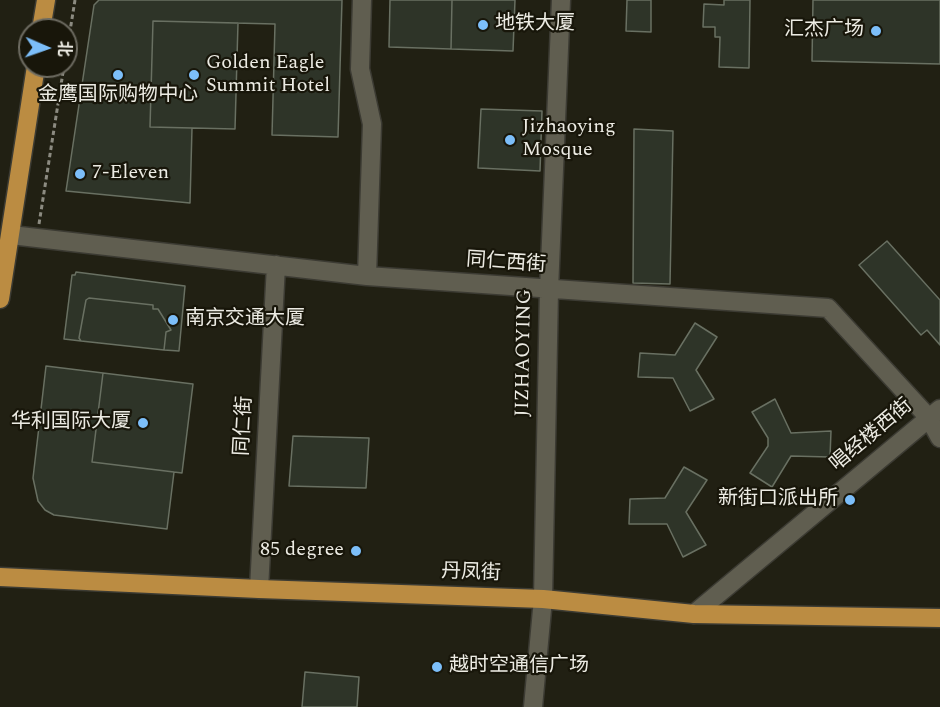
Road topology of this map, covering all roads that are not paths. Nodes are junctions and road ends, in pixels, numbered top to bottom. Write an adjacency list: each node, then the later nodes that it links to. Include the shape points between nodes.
1 (46, 0): 4 (main road)
2 (362, 0): 8 (street, via 360,69 372,124)
3 (561, 0): 9 (street, JIZHAOYING)
4 (43, 18)
5 (34, 78): 6 (main road)
6 (11, 235): 7 (street, 同仁西街); 10 (main road)
7 (276, 265): 8 (street, 同仁西街); 14 (street, 同仁街)
8 (367, 276): 9 (street, 同仁西街)
9 (549, 290): 11 (street, 同仁西街, via 828,308); 15 (street, JIZHAOYING)
10 (0, 298)
11 (934, 413): 12 (street, 同仁西街); 16 (street, 唱经楼西街)
12 (940, 438)
13 (0, 577): 14 (main road, 丹凤街)
14 (260, 590): 15 (main road, 丹凤街)
15 (543, 599): 16 (main road, 丹凤街); 18 (street, JIZHAOYING)
16 (694, 614): 17 (main road, 丹凤街)
17 (940, 618)
18 (533, 707)

